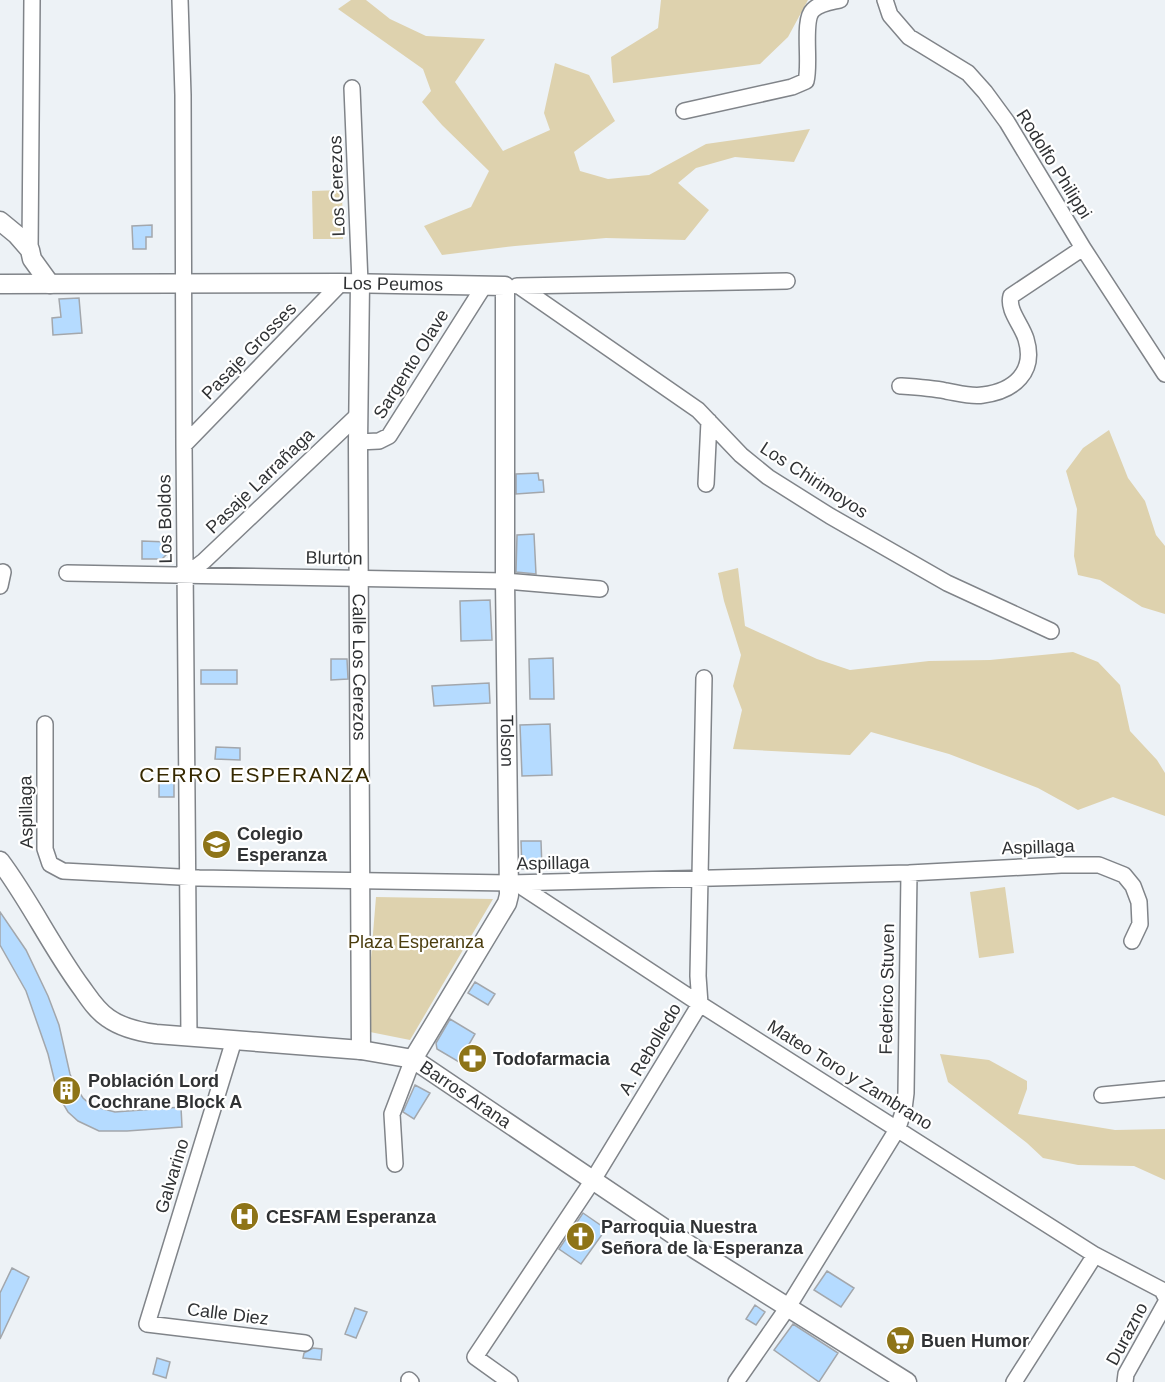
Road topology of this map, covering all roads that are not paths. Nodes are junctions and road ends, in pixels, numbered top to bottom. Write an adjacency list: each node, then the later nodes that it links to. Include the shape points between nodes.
1 (32, 0): 9 (street)
2 (180, 0): 16 (street, Los Boldos)
3 (840, 0): 6 (street, via 822,4 811,11 806,21 806,81)
4 (885, 0): 8 (street, Rodolfo Philippi, via 890,15 909,37 968,73 985,92)
5 (352, 88): 12 (street, Los Cerezos)
6 (684, 111)
7 (0, 221): 9 (street, via 17,235)
8 (1083, 248): 19 (street, Rodolfo Philippi); 20 (street, via 1011,296 1011,308 1027,341 1028,366 1022,379 981,396)
9 (31, 255): 14 (street); 15 (street)
10 (787, 281): 18 (street, Los Peumos)
11 (341, 283): 12 (street, Los Peumos); 16 (street, Los Peumos); 24 (street, Pasaje Grosses)
12 (360, 283): 17 (street, Los Peumos); 21 (street, Calle Los Cerezos)
13 (0, 284): 14 (street, Los Peumos)
14 (23, 284): 15 (street, Los Peumos)
15 (50, 284): 16 (street, Los Peumos)
16 (184, 284): 24 (street, Los Boldos)
17 (484, 286): 18 (street, Los Peumos); 23 (street, Sargento Olave, via 389,436 379,441)
18 (512, 286): 22 (street, Los Chirimoyos); 29 (street, Tolson)
19 (1165, 374)
20 (900, 386)
21 (359, 414): 23 (street, Calle Los Cerezos); 27 (street, Pasaje Larrañaga)
22 (709, 421): 25 (street); 31 (street, Los Chirimoyos, via 768,477 830,516 947,583)
23 (358, 442): 28 (street, Calle Los Cerezos)
24 (184, 445): 27 (street, Los Boldos)
25 (706, 484)
26 (66, 573): 27 (street, Blurton)
27 (186, 575): 28 (street, Blurton); 36 (street, Los Boldos)
28 (360, 578): 29 (street, Blurton); 38 (street, Calle Los Cerezos)
29 (505, 581): 30 (street, Blurton); 39 (street, Tolson)
30 (600, 589)
31 (1051, 631)
32 (704, 678): 37 (street, A. Rebolledo)
33 (45, 724): 36 (street, Aspillaga, via 45,849 50,864 63,871)
34 (0, 861): 42 (street, Barros Arana, via 97,1009 110,1020 138,1032)
35 (909, 873): 37 (street, Aspillaga); 40 (street, Aspillaga, via 1099,865 1124,875 1133,886 1139,902 1140,924); 48 (street, Federico Stuven, via 906,1093)
36 (189, 878): 38 (street, Aspillaga); 42 (street, Los Boldos)
37 (701, 879): 39 (street, Aspillaga); 41 (street, A. Rebolledo)
38 (361, 881): 39 (street, Aspillaga); 44 (street, Calle Los Cerezos)
39 (513, 883): 41 (street, Mateo Toro y Zambrano); 45 (street, Tolson, via 507,903)
40 (1132, 941)
41 (700, 1004): 48 (street, Mateo Toro y Zambrano); 50 (street, A. Rebolledo)
42 (189, 1037): 43 (street, Barros Arana)
43 (234, 1040): 44 (street, Barros Arana); 55 (street, Galvarino)
44 (361, 1050): 45 (street, Barros Arana)
45 (413, 1059): 49 (street, Tolson, via 392,1114); 50 (street, Barros Arana)
46 (1165, 1089): 47 (street)
47 (1102, 1095)
48 (898, 1128): 51 (street, Mateo Toro y Zambrano); 54 (street, Federico Stuven)
49 (395, 1164)
50 (592, 1180): 54 (street, Barros Arana); 58 (street, A. Rebolledo, via 475,1357)
51 (1095, 1255): 52 (street, Mateo Toro y Zambrano, via 1162,1290); 60 (street)
52 (1165, 1296)
53 (1165, 1304): 61 (street, Durazno)
54 (788, 1306): 57 (street, Barros Arana); 59 (street, Federico Stuven)
55 (147, 1324): 56 (street, Calle Diez)
56 (305, 1343)
57 (896, 1379)
58 (510, 1382)
59 (736, 1382)
60 (1014, 1382)
61 (1125, 1382)

